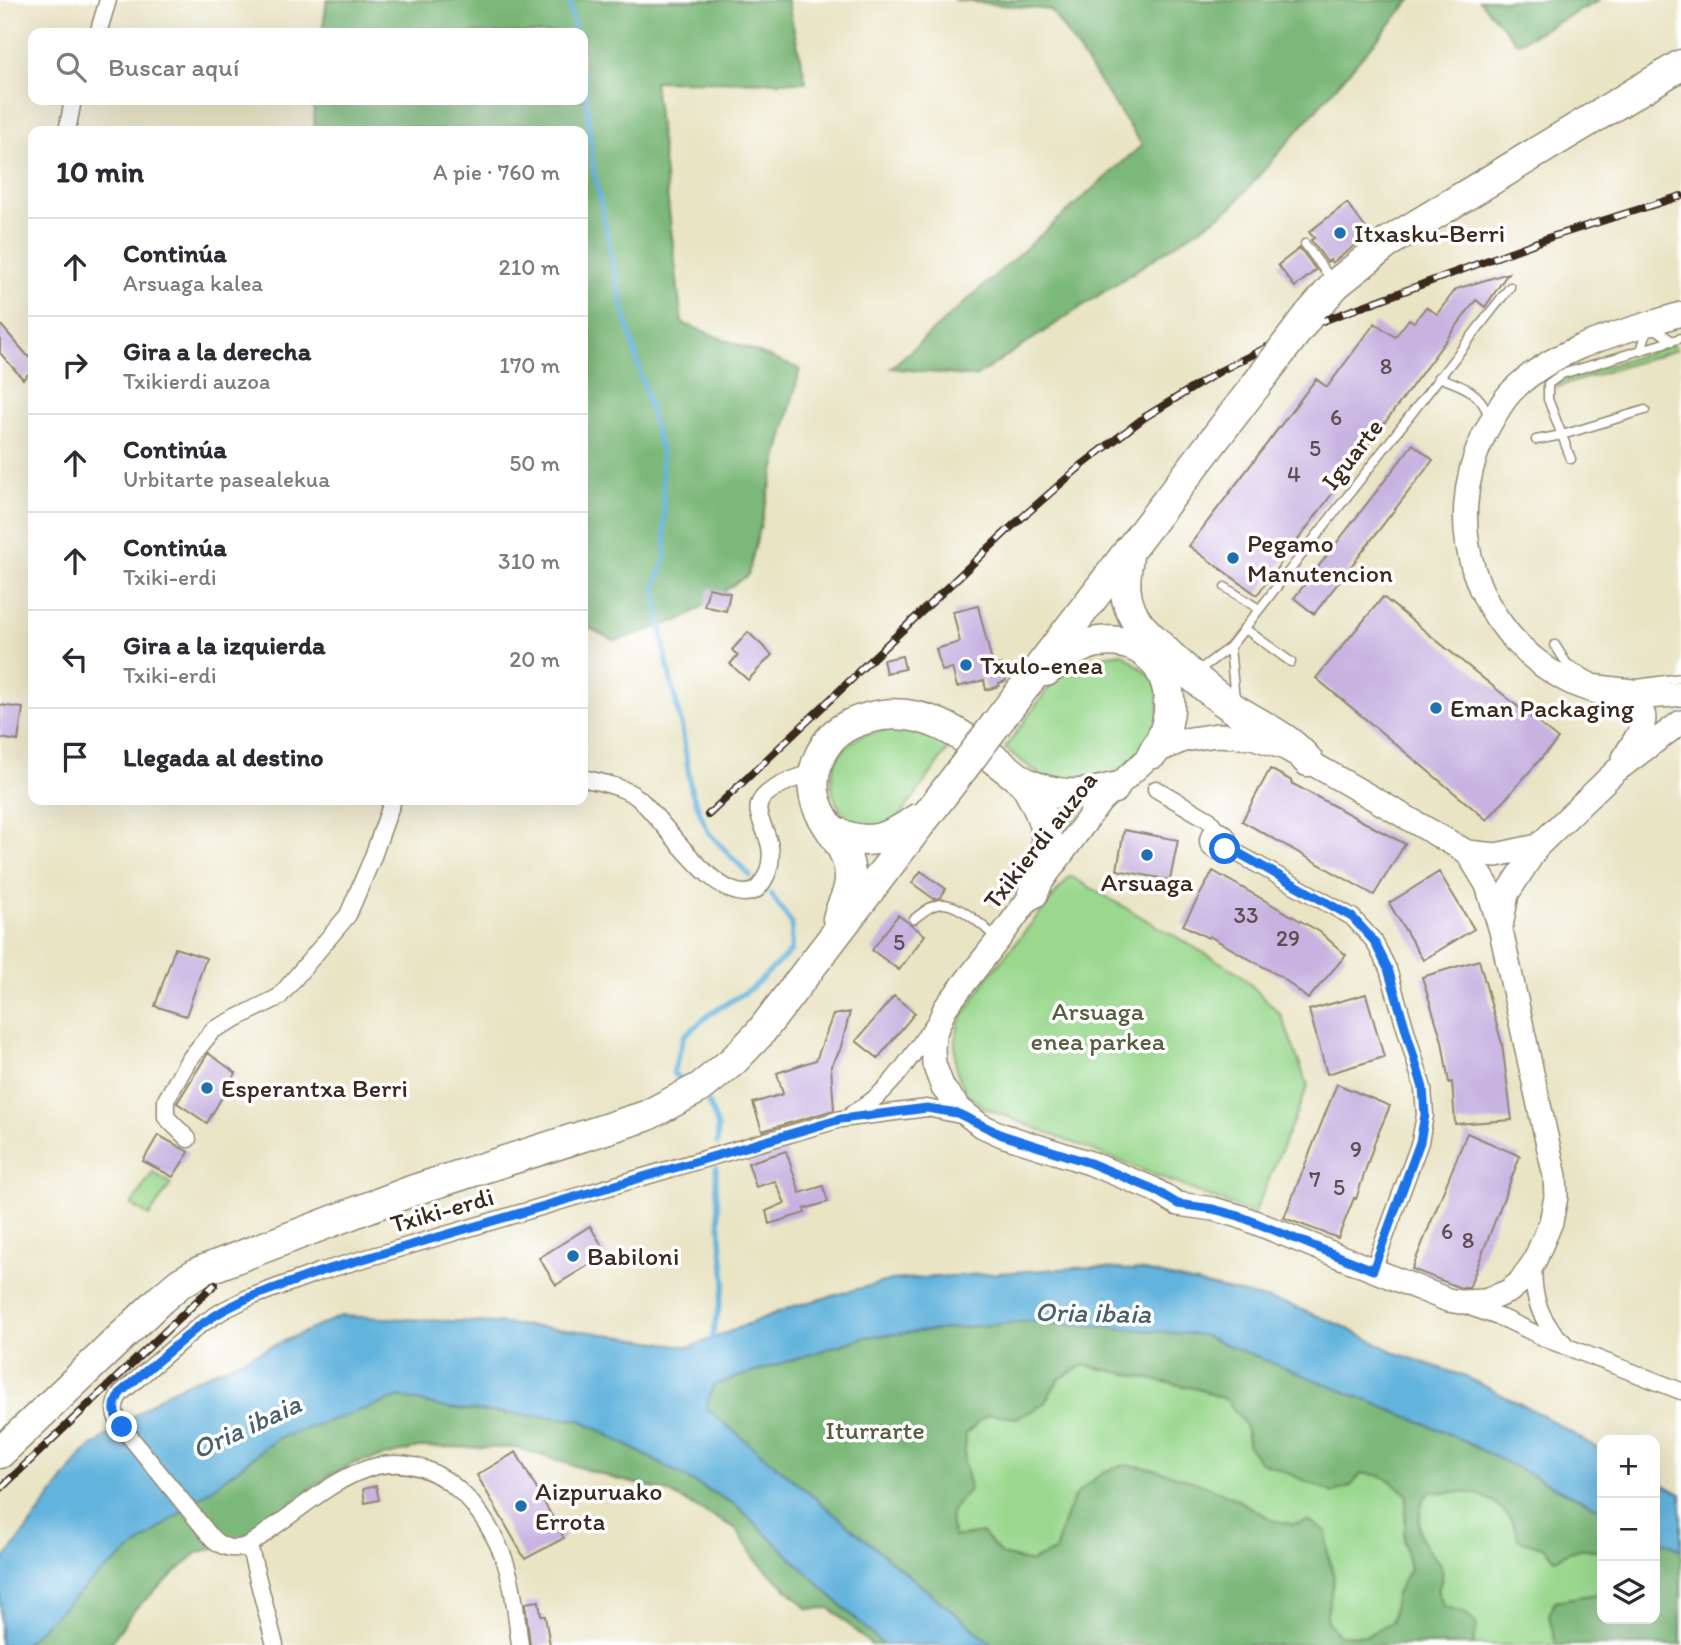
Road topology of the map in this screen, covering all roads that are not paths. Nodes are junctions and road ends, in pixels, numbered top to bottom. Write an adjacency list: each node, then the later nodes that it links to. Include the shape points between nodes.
1 (108, 0): 2 (street)
2 (100, 28)
3 (1681, 65): 7 (highway, via 1390,241)
4 (72, 105): 5 (street)
5 (68, 126)
6 (1305, 244): 7 (lane)
7 (1336, 284): 19 (highway, bridge)
8 (1510, 287): 13 (lane, Iguarte)
9 (1681, 314): 10 (street)
10 (1649, 324): 11 (lane); 12 (lane); 15 (street, via 1567,351 1512,391)
11 (1677, 340): 12 (lane)
12 (1641, 351): 16 (lane, via 1562,374 1548,384 1548,399)
13 (1438, 377): 15 (lane, via 1469,388 1485,404); 21 (lane, Iguarte)
14 (1645, 410): 16 (lane)
15 (1490, 422): 30 (street, via 1465,504 1465,541 1478,581 1496,617 1534,659 1563,679)
16 (1562, 435): 17 (lane); 18 (lane)
17 (1536, 440)
18 (1571, 459)
19 (1129, 550): 26 (highway, via 1124,579 1128,608); 28 (highway)
20 (1225, 587): 21 (lane)
21 (1259, 609): 22 (lane, Iguarte)
22 (1244, 628): 24 (lane, Iguarte); 25 (lane)
23 (1555, 645): 27 (lane, via 1567,664 1595,679 1637,684)
24 (1230, 647): 26 (lane, Iguarte, via 1203,667); 31 (lane)
25 (1291, 662)
26 (1182, 667): 31 (highway)
27 (1681, 678)
28 (1026, 685): 33 (highway, via 1073,652 1095,643 1119,642 1141,650 1163,674 1170,695 1168,728); 42 (highway, bridge)
29 (1681, 694): 30 (street)
30 (1625, 697): 35 (street, via 1642,708 1644,724)
31 (1236, 710): 34 (highway, via 1297,747)
32 (1681, 722): 35 (street)
33 (1153, 754): 34 (street, Txikierdi auzoa, via 1201,737 1235,735 1269,741); 39 (street, Txikierdi auzoa)
34 (1308, 761): 45 (street, Txikierdi auzoa)
35 (1617, 770): 44 (street)
36 (814, 772): 37 (street, via 772,789 760,801 758,815 771,852 770,867 755,891 738,893 719,884 636,796); 38 (highway, via 829,740 848,725 874,716 907,714 952,729); 43 (highway, via 816,803)
37 (588, 779)
38 (1024, 782): 39 (highway, via 1062,795); 46 (highway, via 1042,813 1047,837)
39 (1114, 788): 46 (street, Txikierdi auzoa)
40 (1156, 789): 56 (street, via 1209,820 1226,834 1226,846 1352,917 1374,941 1388,969 1423,1088 1425,1115 1420,1142)
41 (391, 805): 54 (street, via 348,915 326,944 279,997 213,1030 188,1061 166,1100 166,1117)
42 (931, 809): 43 (highway, via 883,839 853,839); 49 (highway)
43 (834, 831): 49 (highway, via 845,849 850,880)
44 (1538, 846): 45 (street, via 1496,855); 48 (street, via 1507,894)
45 (1467, 852): 48 (street, Txikierdi auzoa, via 1487,885)
46 (1033, 893): 50 (street, Txikierdi auzoa)
47 (914, 919): 50 (lane, via 944,904)
48 (1501, 931): 55 (street, Txikierdi auzoa, via 1555,1176 1550,1222)
49 (834, 937): 60 (highway, via 748,1046 683,1098 626,1123 414,1190 199,1272 161,1298)
50 (999, 940): 51 (street, Txikierdi auzoa)
51 (944, 1008): 52 (street, Txikierdi auzoa, via 934,1035 934,1064 943,1088); 53 (street, via 878,1097)
52 (970, 1117): 53 (street, via 927,1108); 56 (street, Txikierdi auzoa, via 1002,1135 1090,1163 1178,1204 1239,1216)
53 (841, 1119): 61 (street, Txiki-erdi, via 319,1272 248,1298 200,1325 121,1392 114,1413 212,1538 229,1548)
54 (188, 1139)
55 (1534, 1262): 57 (street, Txikierdi auzoa, via 1519,1283 1497,1297 1473,1303); 58 (street, Txikierdi auzoa, via 1537,1304 1546,1323)
56 (1373, 1270): 57 (street, Txikierdi auzoa)
57 (1448, 1300): 58 (street, Txikierdi auzoa)
58 (1569, 1347): 59 (street)
59 (1681, 1391)
60 (0, 1453)
61 (249, 1545): 62 (street); 63 (street, via 357,1472 390,1464 422,1467 448,1479 472,1501 491,1531 511,1586)
62 (275, 1645)
63 (520, 1645)

